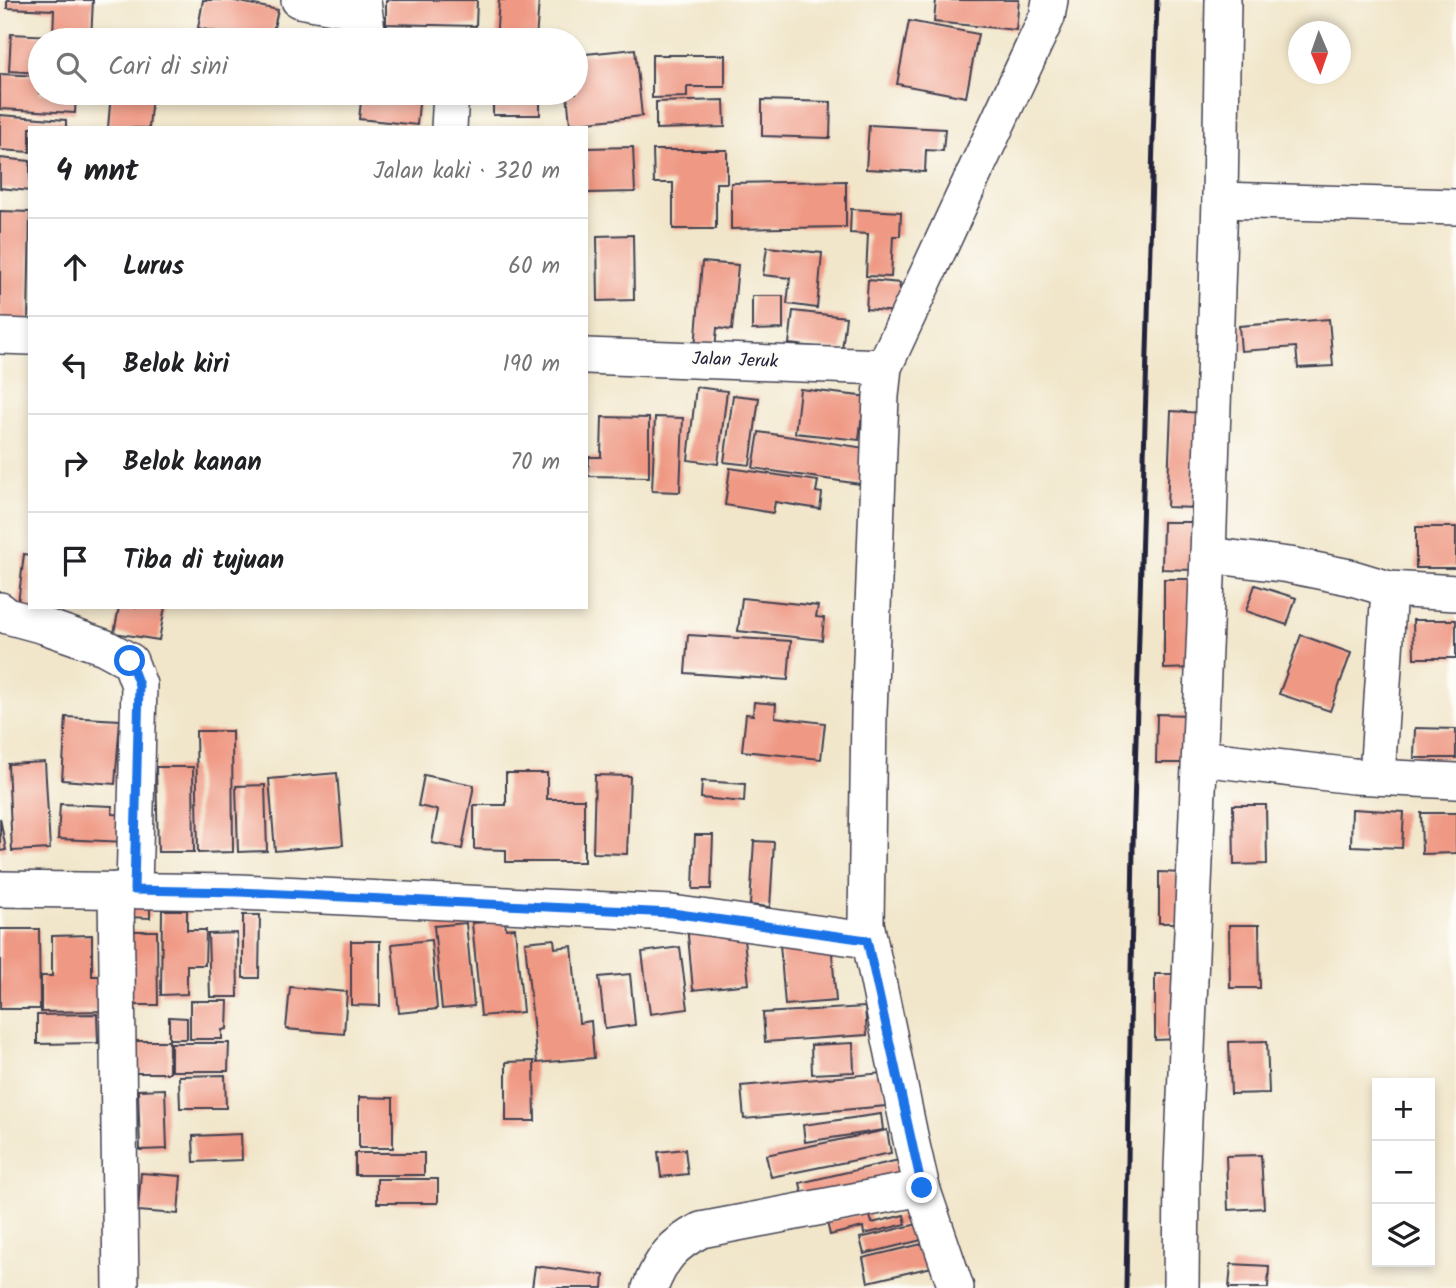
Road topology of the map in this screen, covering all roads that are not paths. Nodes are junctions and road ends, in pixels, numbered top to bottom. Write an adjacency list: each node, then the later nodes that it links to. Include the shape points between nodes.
1 (299, 0): 4 (street, via 345,8)
2 (1050, 0): 13 (street, via 1047,17)
3 (1223, 0): 8 (street)
4 (363, 1): 5 (street)
5 (367, 28)
6 (450, 105): 7 (street)
7 (449, 126)
8 (1220, 200): 9 (street); 14 (street)
9 (1456, 207)
10 (0, 336): 11 (street)
11 (28, 337)
12 (588, 356): 13 (street, Jalan Jeruk)
13 (884, 367): 23 (street, via 869,713)
14 (1208, 555): 15 (street, via 1289,565); 18 (street)
15 (1389, 589): 16 (street); 19 (street)
16 (1456, 593)
17 (0, 610): 22 (street, via 104,647 130,661 139,685)
18 (1200, 758): 19 (street); 28 (street)
19 (1377, 777): 20 (street)
20 (1456, 781)
21 (0, 889): 22 (street)
22 (125, 890): 23 (street, via 672,913); 25 (street)
23 (867, 940): 24 (street)
24 (922, 1188): 26 (street, via 701,1230 682,1240 663,1259); 27 (street)
25 (121, 1288)
26 (650, 1288)
27 (956, 1288)
28 (1181, 1288)

